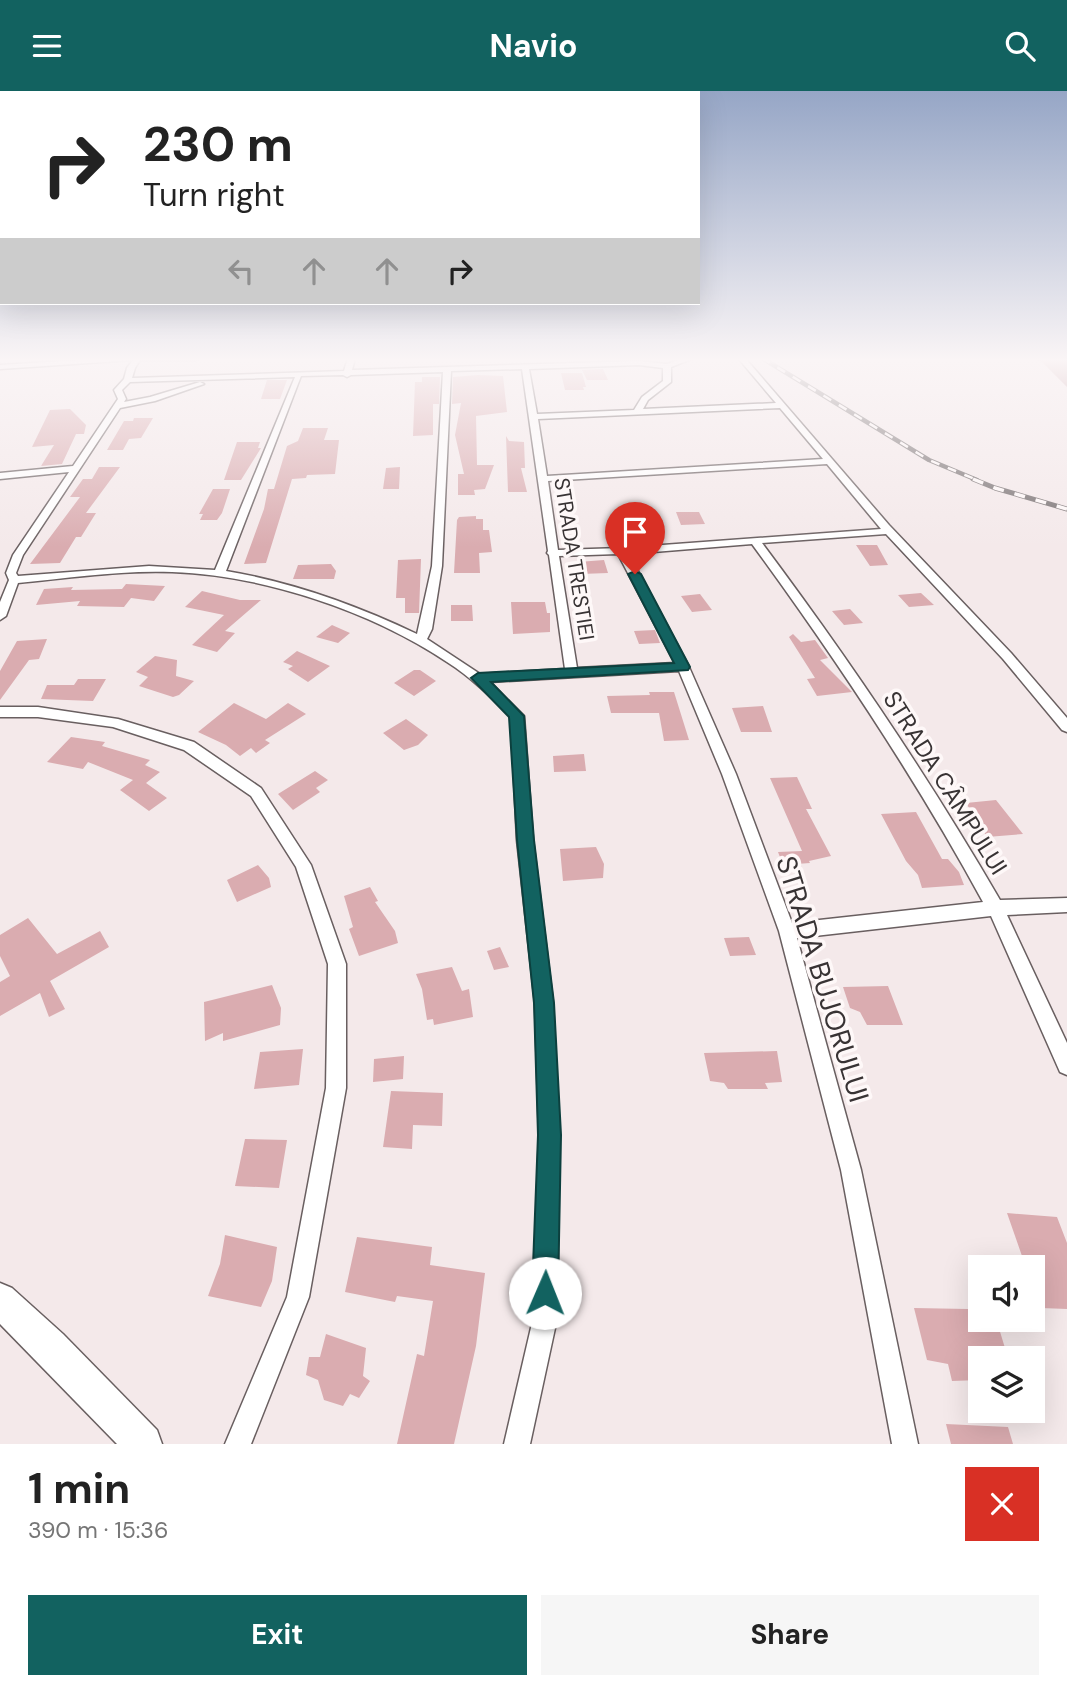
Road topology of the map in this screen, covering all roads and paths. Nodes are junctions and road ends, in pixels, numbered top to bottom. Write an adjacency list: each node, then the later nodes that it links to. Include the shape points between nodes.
1 (106, 421): 7 (street)
2 (280, 421): 14 (street)
3 (444, 421): 17 (street, via 437,566)
4 (534, 421): 9 (street, STRADA TRESTIEI)
5 (797, 421): 6 (street)
6 (830, 461): 9 (street); 10 (street)
7 (73, 469): 8 (street); 15 (street, via 18,555 11,573)
8 (0, 476)
9 (542, 479): 13 (street, STRADA TRESTIEI)
10 (888, 531): 11 (street); 22 (street, via 1007,656)
11 (756, 542): 12 (street); 24 (street, STRADA CÂMPULUI, via 926,788)
12 (622, 551): 13 (street); 18 (street, STRADA BUJORULUI)
13 (552, 553): 19 (street, STRADA TRESTIEI)
14 (219, 573): 15 (street, via 147,569); 17 (street, via 374,617)
15 (14, 580): 16 (street)
16 (0, 616)
17 (420, 641): 20 (street)
18 (683, 667): 19 (street); 25 (street, STRADA BUJORULUI, via 729,774)
19 (572, 673): 20 (street)
20 (478, 678): 30 (street, via 517,716 544,1003 549,1135 545,1319)
21 (0, 712): 29 (street, via 113,722 189,746 256,792 303,865 337,964 336,1088 298,1297)
22 (1067, 727)
23 (1067, 905): 24 (street)
24 (995, 908): 25 (street); 26 (street, STRADA CÂMPULUI)
25 (787, 932): 31 (street, STRADA BUJORULUI, via 851,1170)
26 (1067, 1065)
27 (0, 1300): 28 (main road)
28 (143, 1444)
29 (239, 1444)
30 (517, 1444)
31 (905, 1444)

